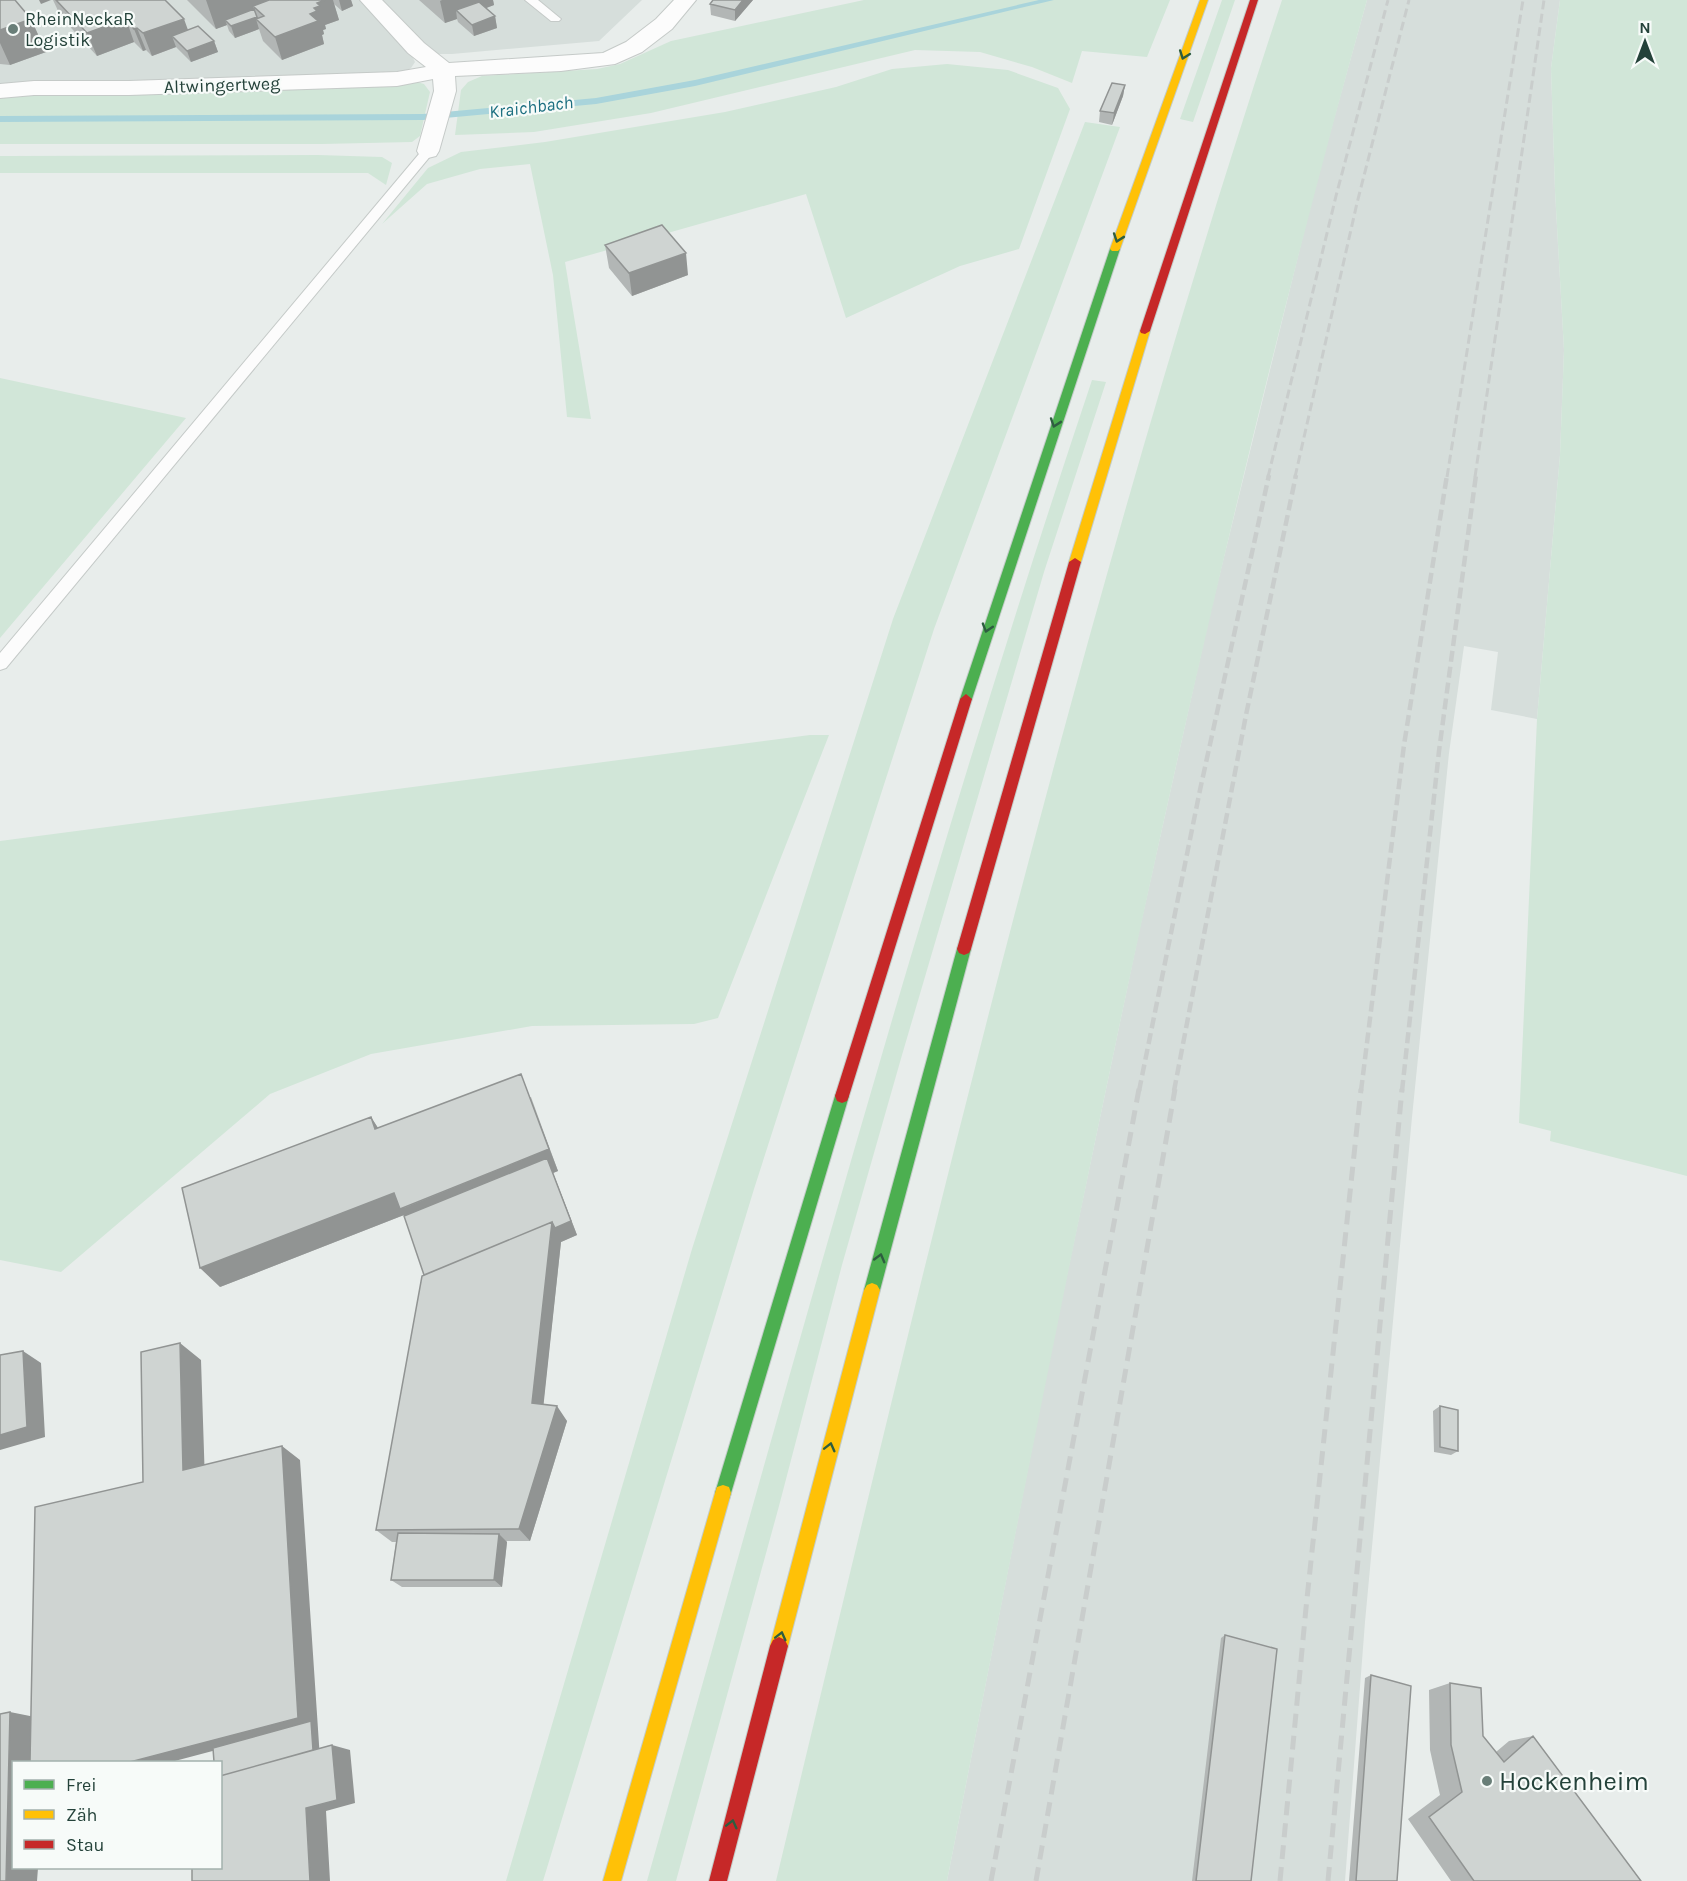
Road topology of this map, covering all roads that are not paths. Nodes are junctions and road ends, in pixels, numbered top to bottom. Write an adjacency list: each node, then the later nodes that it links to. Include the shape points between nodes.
1 (371, 0): 7 (street)
2 (531, 0): 6 (lane)
3 (685, 0): 7 (street, Altwingertweg, via 664,24 634,47 607,59)
4 (1204, 0): 11 (highway, one-way to 11, via 992,609 836,1114)
5 (1254, 0): 12 (highway, one-way to 5, via 839,1412 1044,669 1163,272)
6 (555, 19)
7 (444, 80): 8 (street, Altwingertweg); 9 (street)
8 (0, 91)
9 (430, 142): 10 (lane)
10 (0, 664)
11 (612, 1881)
12 (718, 1881)

